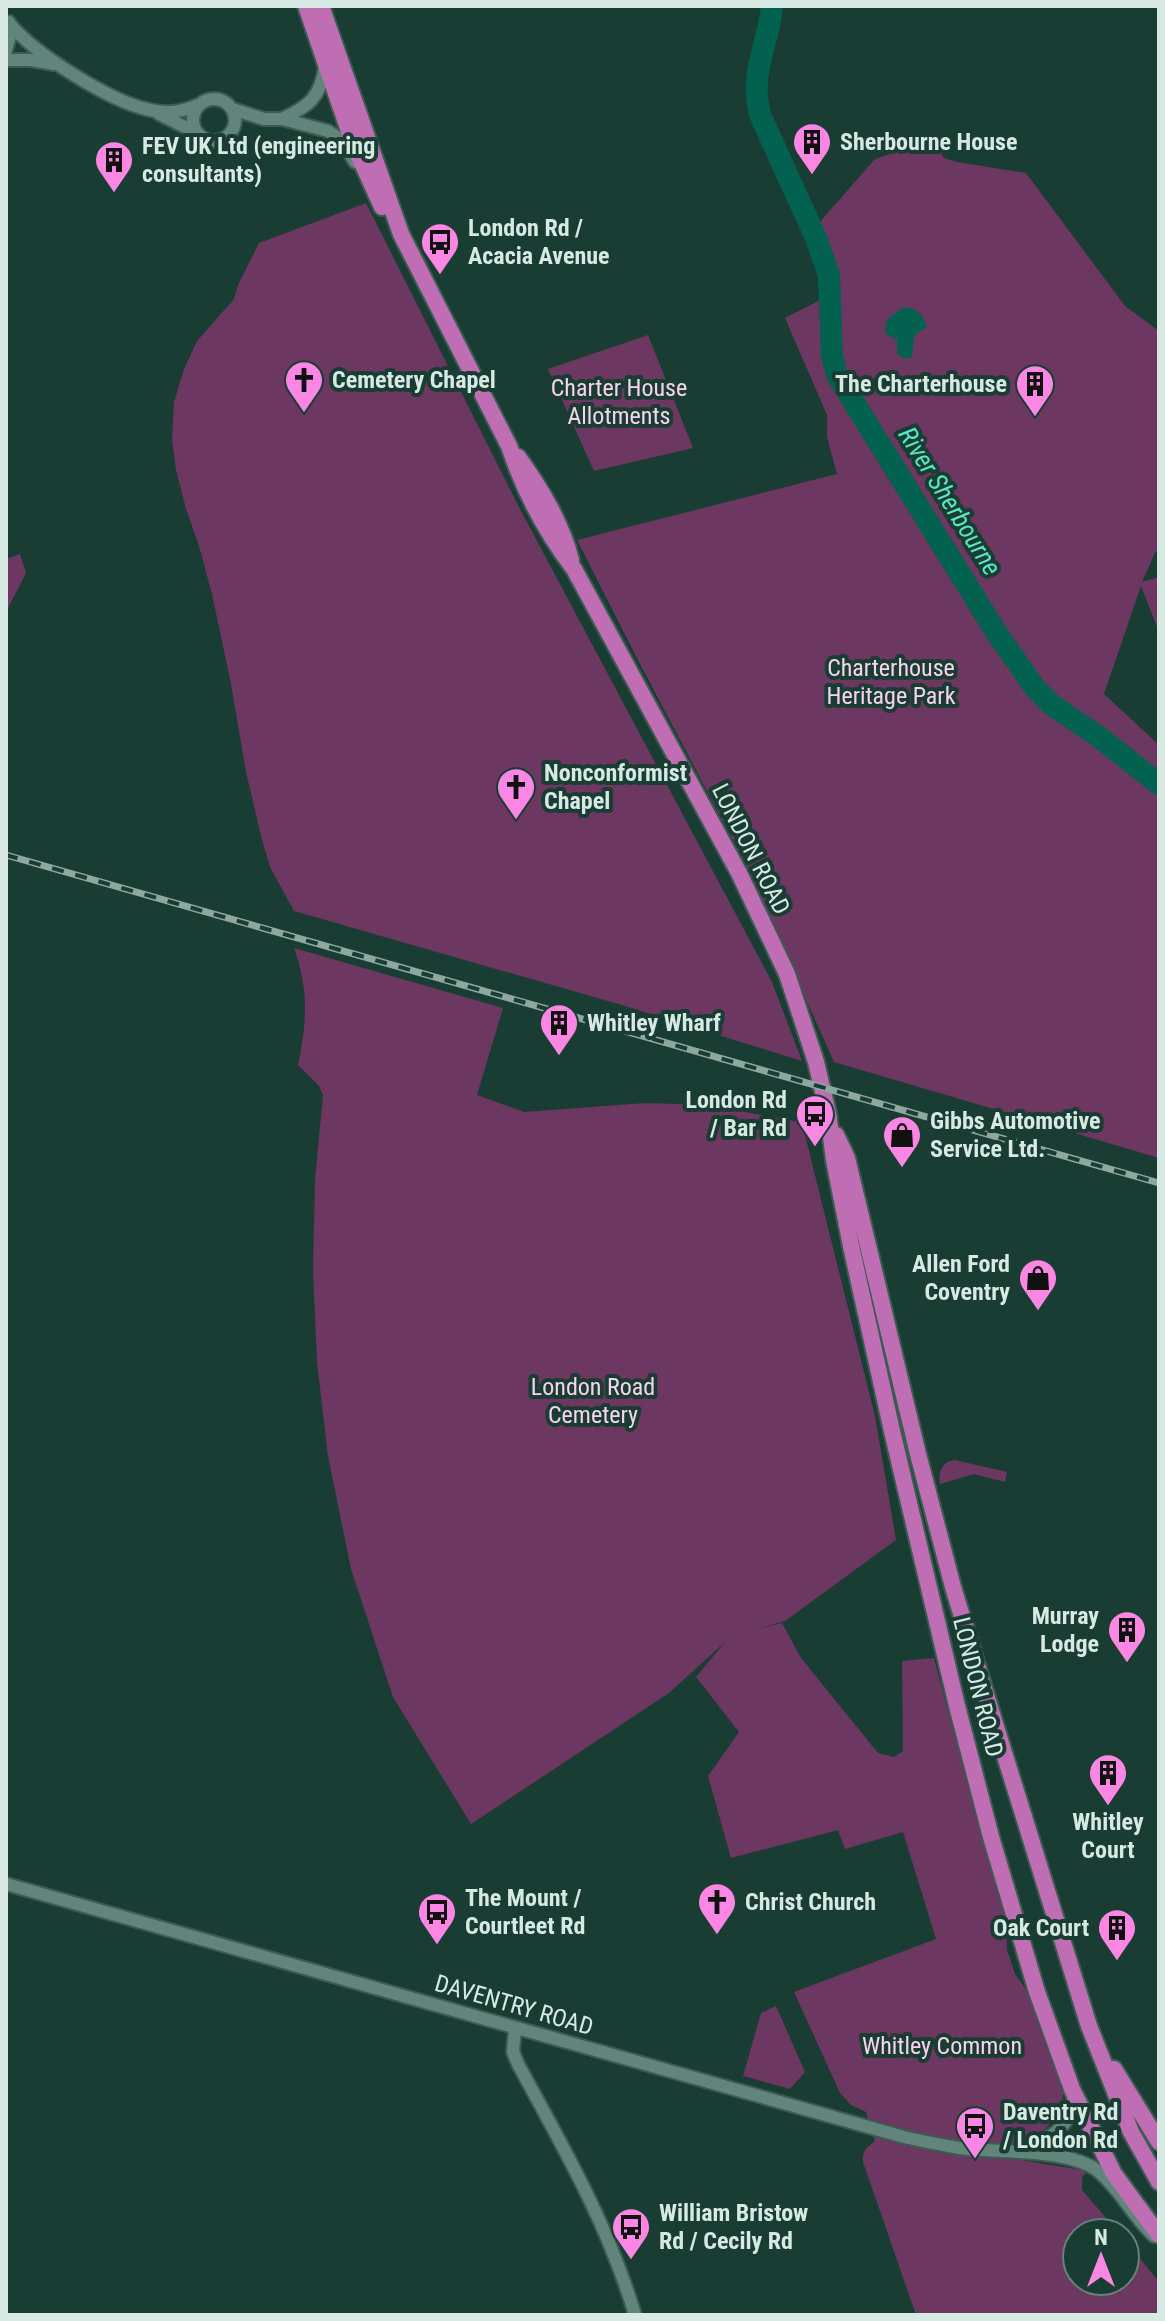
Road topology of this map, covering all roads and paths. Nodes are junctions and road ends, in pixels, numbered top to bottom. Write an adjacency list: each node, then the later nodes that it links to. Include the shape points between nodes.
1 (306, 6): 6 (highway, LONDON ROAD)
2 (321, 6): 16 (highway, LONDON ROAD)
3 (8, 21): 4 (street); 7 (street)
4 (6, 50)
5 (6, 60): 7 (street)
6 (326, 63): 12 (street, via 313,101); 15 (highway, LONDON ROAD)
7 (61, 66): 10 (street)
8 (198, 105): 9 (street, via 213,98); 10 (street); 14 (street, via 192,118)
9 (232, 109): 11 (street); 13 (street)
10 (153, 111): 14 (street)
11 (264, 119): 12 (street); 13 (street)
12 (282, 119): 15 (street, via 328,131 341,140)
13 (233, 129): 14 (street, via 213,141)
14 (197, 133)
15 (377, 199): 16 (highway, LONDON ROAD)
16 (401, 234): 17 (highway, LONDON ROAD, via 509,446 542,492 574,569 739,873 787,974)
17 (831, 1122): 19 (highway, LONDON ROAD, via 847,1158 953,1587); 21 (highway, LONDON ROAD, via 851,1246 957,1706 1037,1992)
18 (6, 1884): 20 (street, DAVENTRY ROAD)
19 (1089, 2026): 22 (highway, LONDON ROAD); 24 (highway, LONDON ROAD, via 1131,2132)
20 (515, 2028): 23 (street, DAVENTRY ROAD, via 904,2137 957,2148); 27 (street, via 518,2064 609,2238)
21 (1072, 2089): 23 (street, DAVENTRY ROAD, via 1072,2109 1062,2127 1043,2141); 25 (highway, LONDON ROAD, via 1114,2174)
22 (1159, 2142)
23 (1014, 2151): 26 (street, DAVENTRY ROAD, via 1071,2159 1094,2168)
24 (1159, 2182)
25 (1159, 2235)
26 (1159, 2241)
27 (635, 2315)

